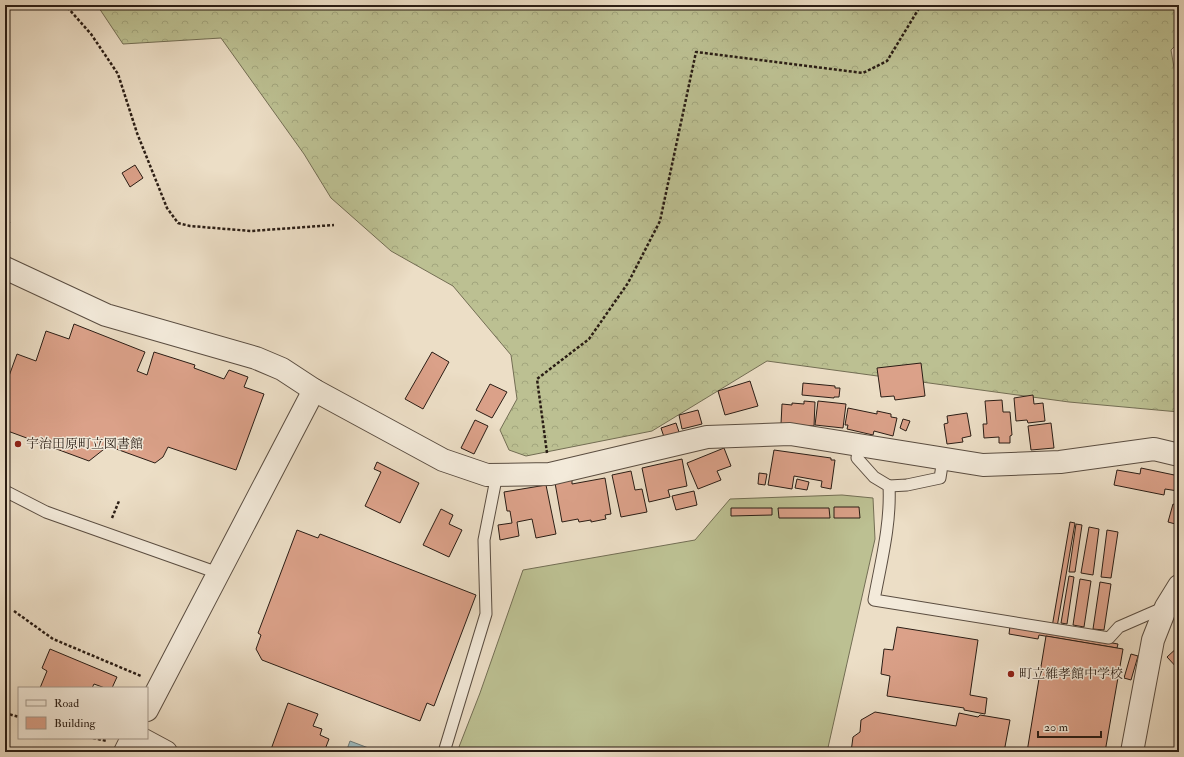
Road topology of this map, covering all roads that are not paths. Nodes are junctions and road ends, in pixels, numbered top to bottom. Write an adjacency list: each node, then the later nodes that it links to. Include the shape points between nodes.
1 (5, 268): 2 (street, via 106,316 256,358 282,369)
2 (314, 390): 6 (street, via 443,460 487,474); 9 (street)
3 (859, 445): 5 (street); 6 (street, via 790,434 707,437 550,474); 7 (lane, via 857,458 874,477)
4 (1179, 455): 5 (street, via 1154,449 1060,462 983,465)
5 (943, 459): 7 (lane, via 940,478)
6 (497, 474): 17 (lane, via 484,540 486,614)
7 (889, 486): 11 (lane, via 886,534 874,600 1109,638 1119,627)
8 (5, 491): 9 (lane, via 46,512)
9 (218, 573): 12 (street)
10 (1179, 586): 11 (street)
11 (1166, 607): 18 (street, via 1153,640)
12 (148, 708)
13 (132, 739): 15 (street)
14 (142, 739): 16 (street)
15 (125, 752)
16 (166, 752)
17 (444, 752)
18 (1132, 752)

